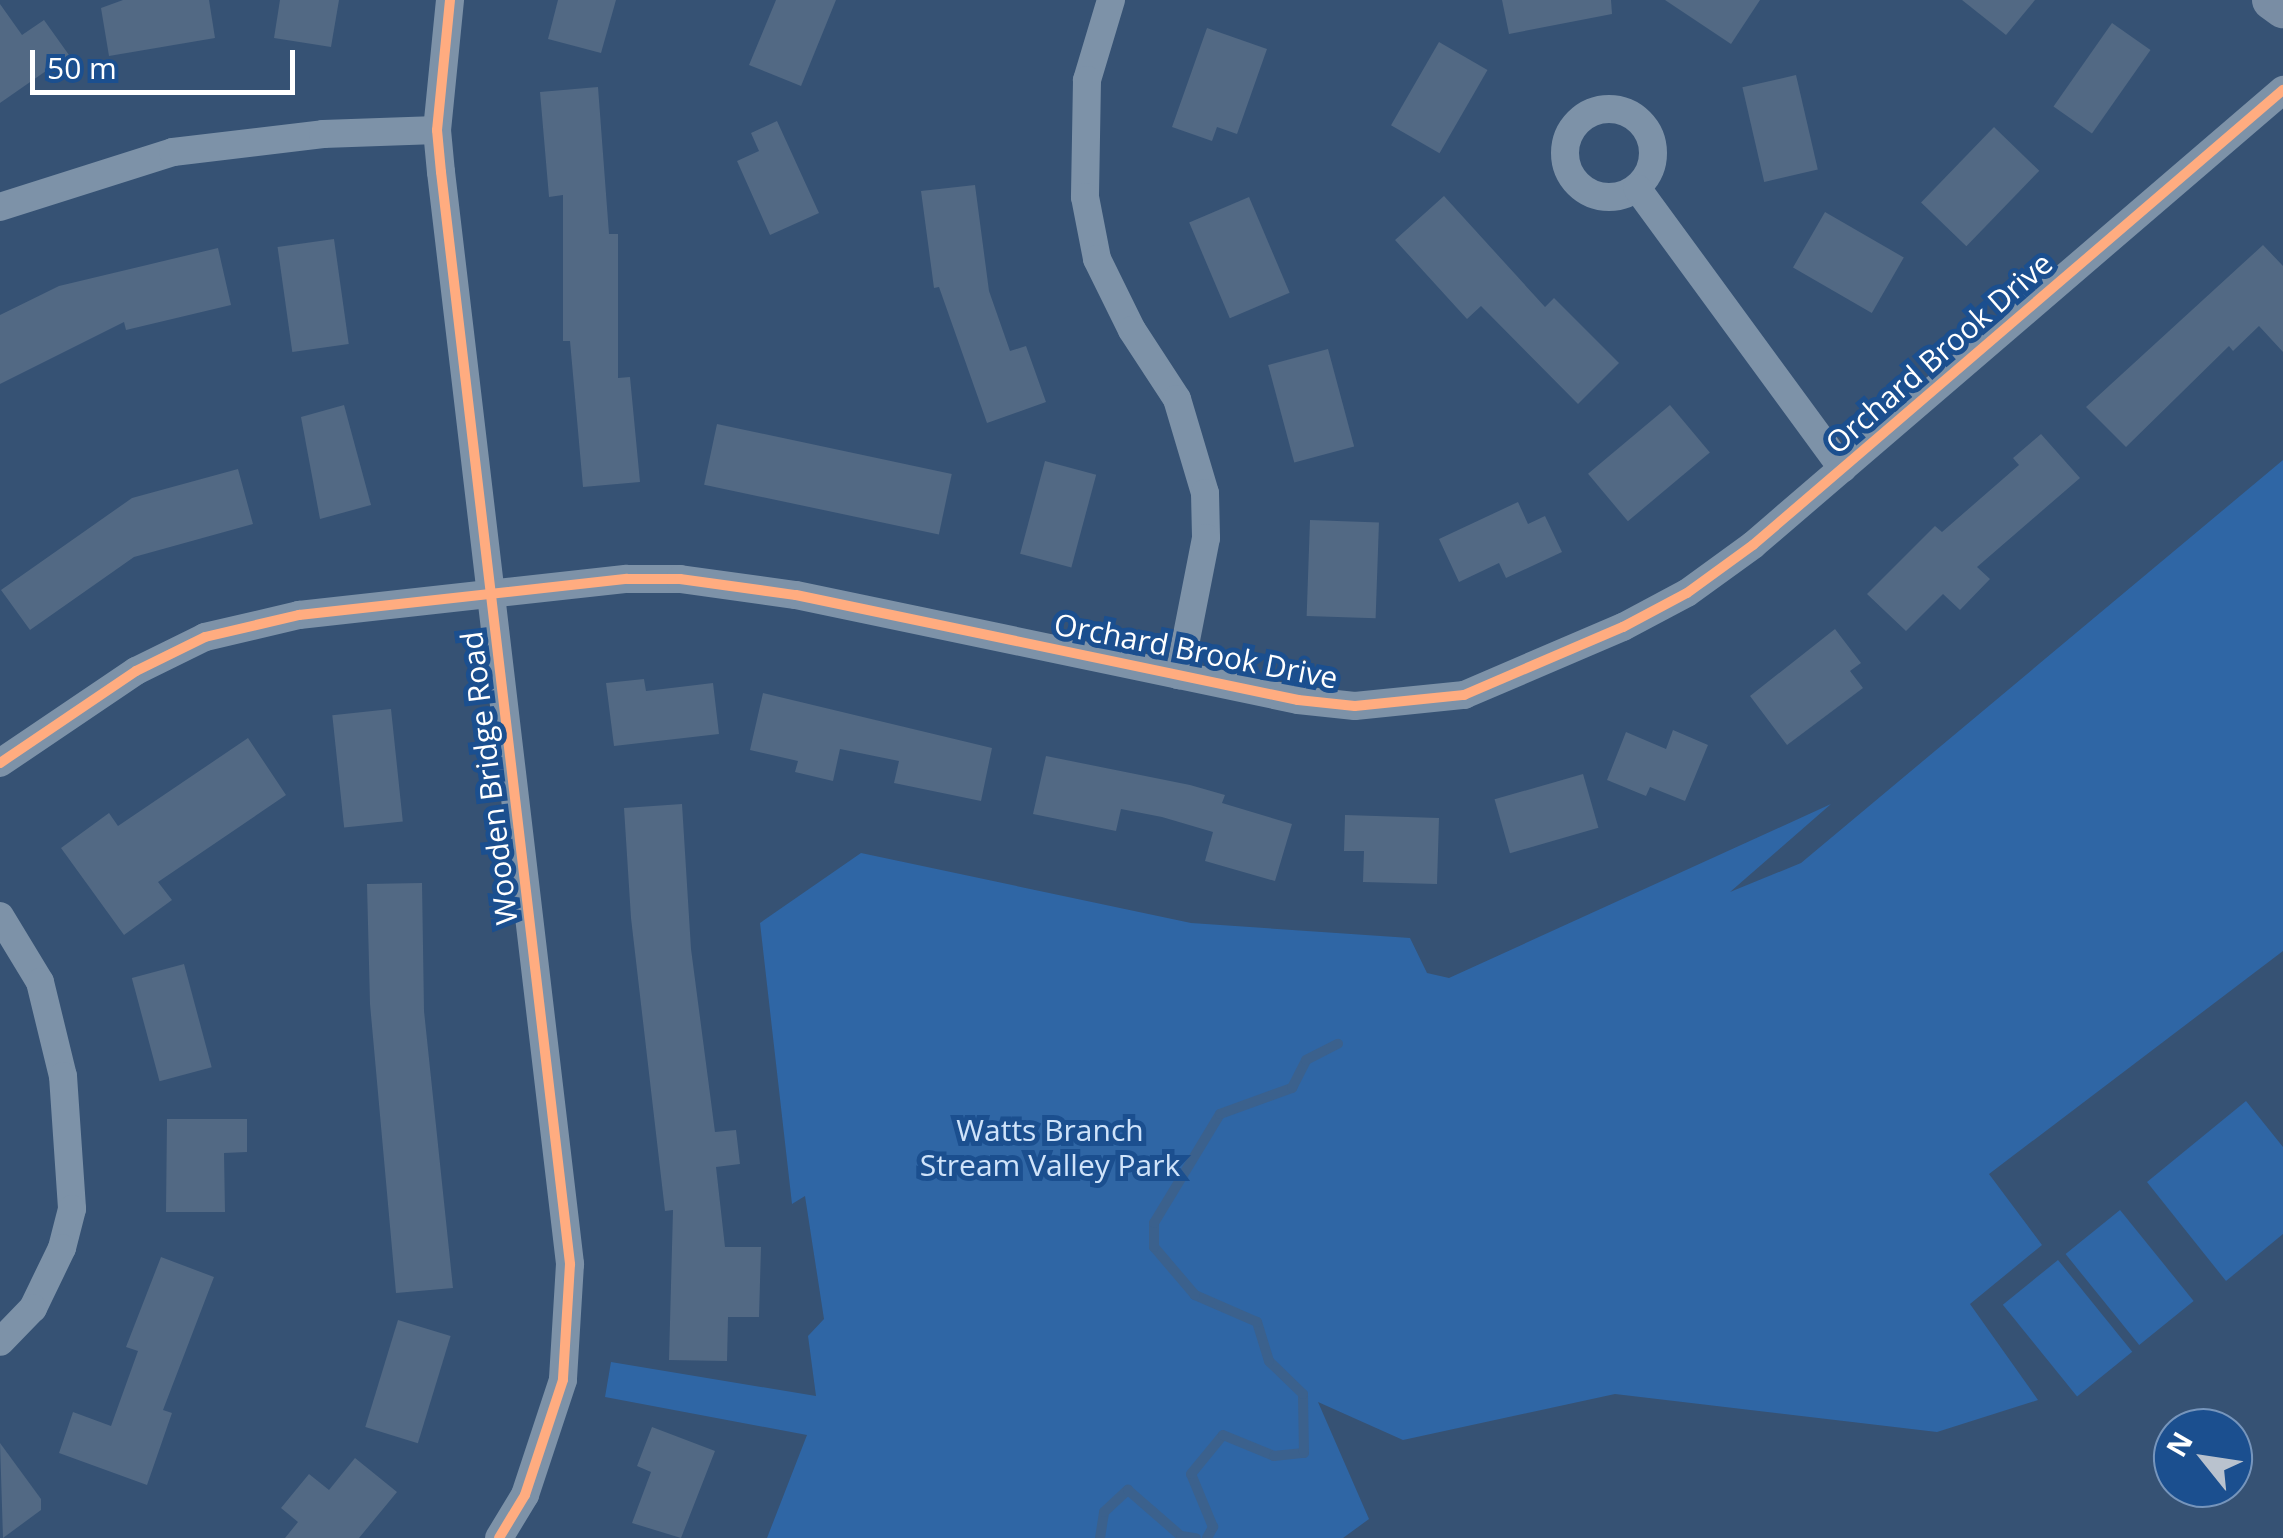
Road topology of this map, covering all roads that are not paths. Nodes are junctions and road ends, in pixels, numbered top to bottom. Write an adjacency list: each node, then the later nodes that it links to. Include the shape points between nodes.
1 (450, 0): 6 (street, Wooden Bridge Road)
2 (1111, 0): 11 (street, via 1087,80 1085,196 1097,259 1177,399 1205,493 1206,538)
3 (2272, 0): 4 (street)
4 (2283, 8)
5 (2283, 90): 9 (street, Orchard Brook Drive)
6 (437, 130): 8 (street, via 322,134 173,152 91,172); 10 (street, Wooden Bridge Road)
7 (1637, 188): 9 (street)
8 (0, 207)
9 (1843, 469): 11 (street, Orchard Brook Drive, via 1687,593 1477,691 1422,703 1355,706)
10 (493, 592): 11 (street, Orchard Brook Drive, via 628,579 737,585); 12 (street, Orchard Brook Drive, via 299,615 205,637 136,672); 15 (street, Wooden Bridge Road, via 570,1264 563,1380 525,1495)
11 (1179, 675)
12 (0, 763)
13 (0, 916): 14 (street, via 40,982 64,1076 72,1209 33,1308)
14 (0, 1342)
15 (499, 1538)

